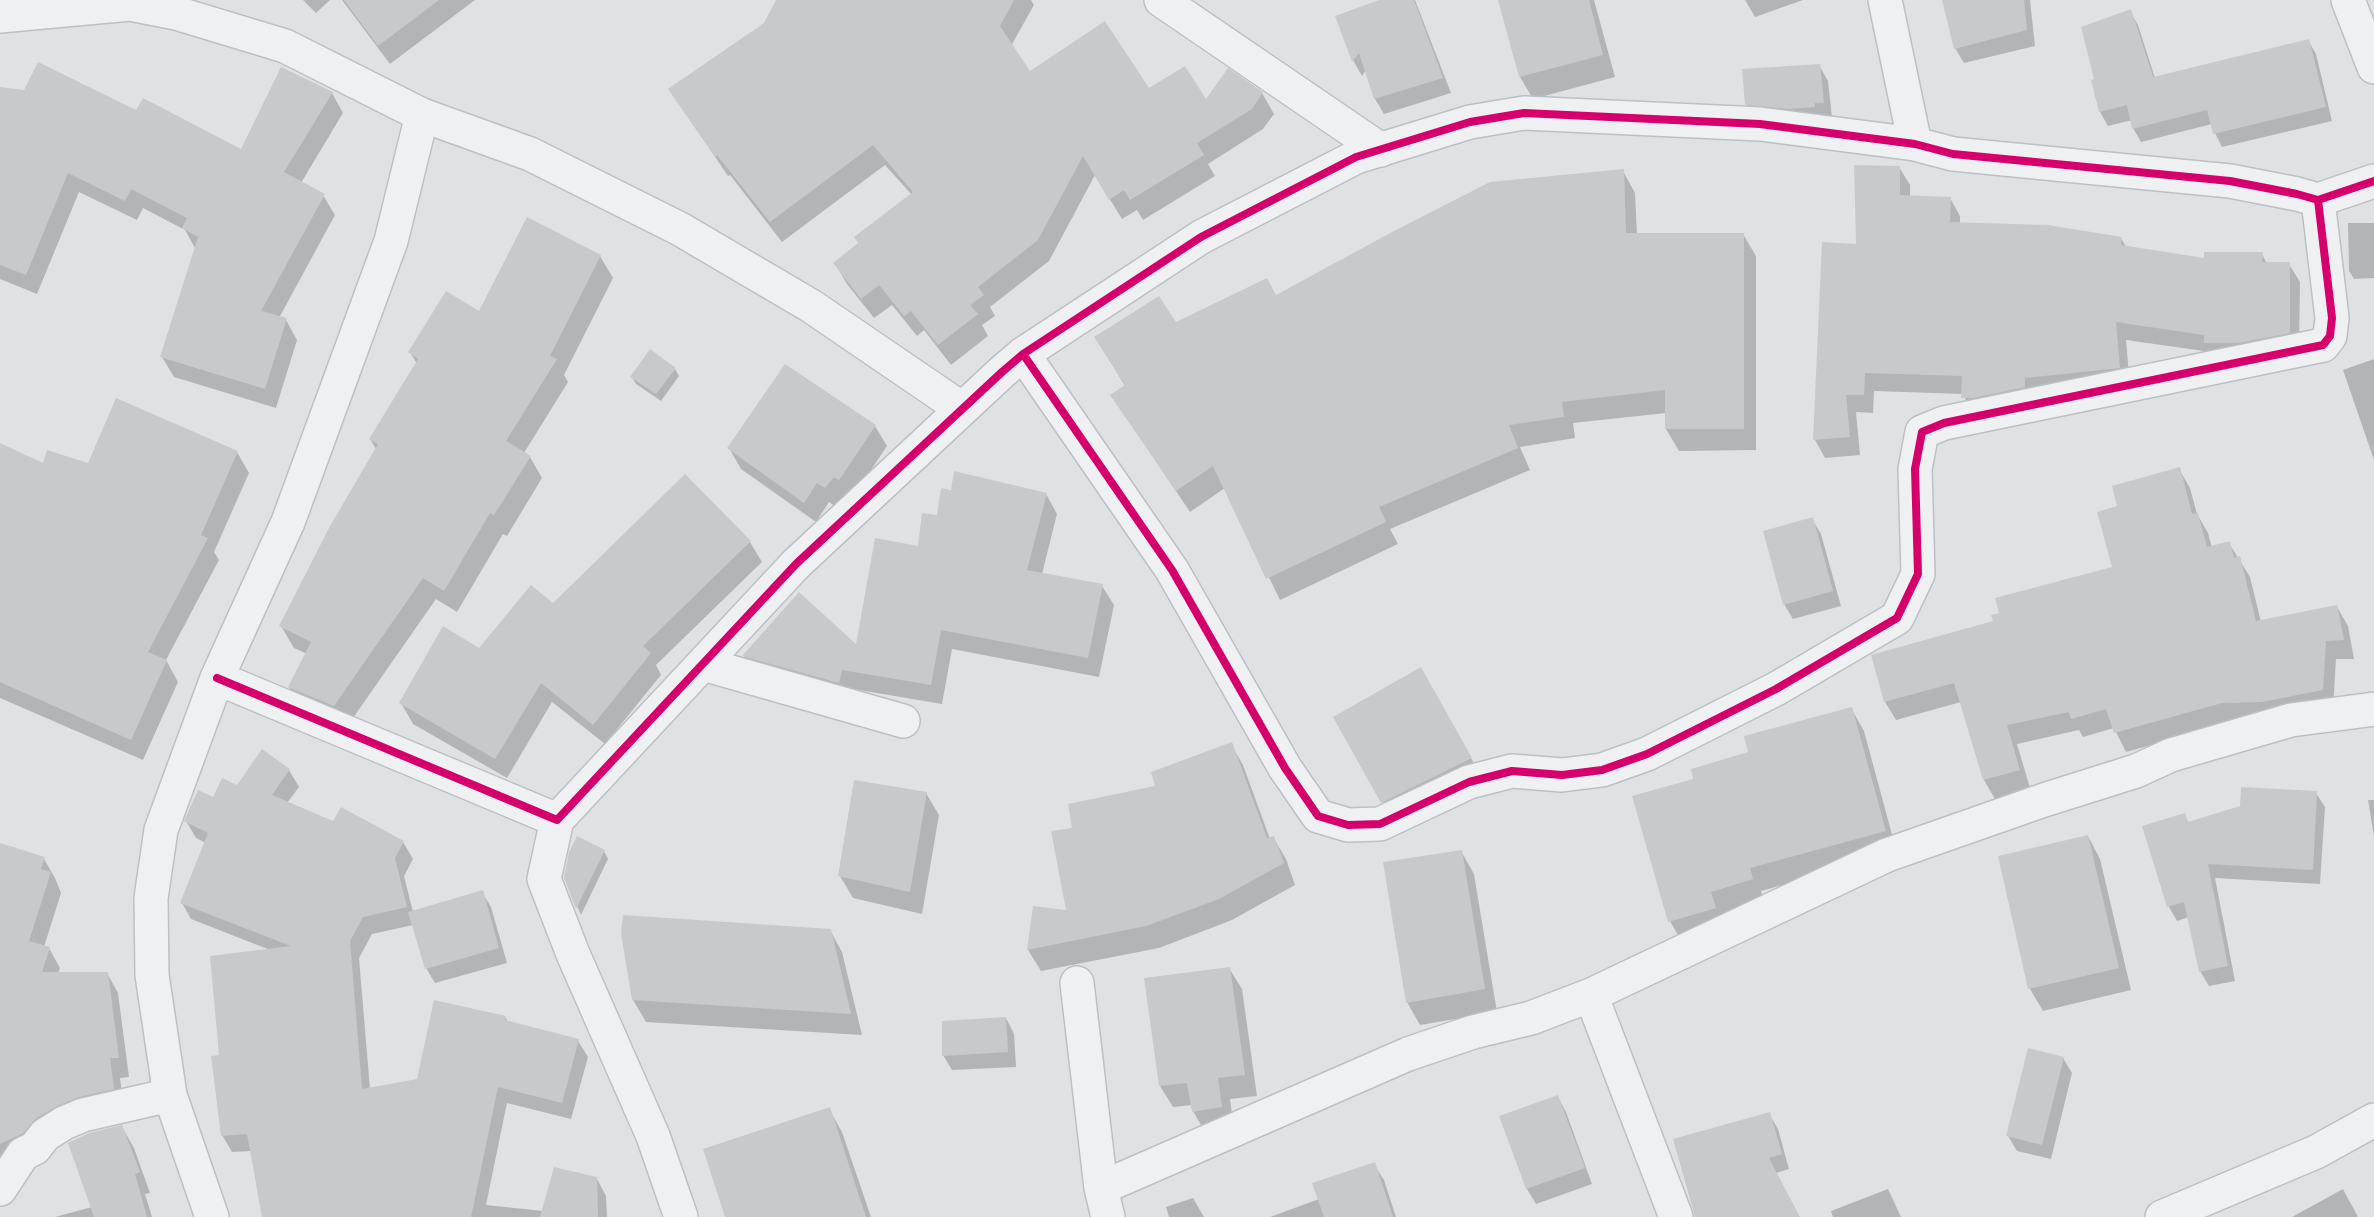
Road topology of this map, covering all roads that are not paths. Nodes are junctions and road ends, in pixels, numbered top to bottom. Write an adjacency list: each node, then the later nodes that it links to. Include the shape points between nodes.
1 (1161, 0): 9 (street)
2 (1885, 0): 8 (street)
3 (2348, 0): 6 (street)
4 (183, 6): 5 (street, via 130,4); 7 (street, via 285,46)
5 (0, 16)
6 (2374, 67)
7 (422, 115): 13 (street, via 531,154 680,229 811,306); 15 (street, via 391,241 288,522)
8 (1915, 144): 9 (street, via 1760,124 1524,113 1470,122); 11 (street, via 1953,154 2230,181)
9 (1381, 150): 12 (street, via 1356,157 1201,237)
10 (2374, 181): 11 (street)
11 (2318, 200): 12 (street, via 2332,318 2330,336 2323,345 1944,423 1922,432 1915,469 1918,574 1897,618 1776,689 1647,754 1602,770 1562,775 1512,771 1469,782 1380,824 1348,825 1318,816 1285,768 1172,570)
12 (1023, 354): 13 (street)
13 (962, 409): 14 (street, via 796,564)
14 (704, 664): 17 (street); 18 (street)
15 (217, 678): 18 (street); 21 (street, via 161,830 151,898 152,975)
16 (2374, 709): 20 (street, via 2291,720 2171,755 2136,771 1887,855)
17 (903, 721)
18 (557, 820): 26 (street, via 543,879 653,1136)
19 (1077, 983): 24 (street)
20 (1591, 995): 24 (street, via 1532,1018 1473,1032 1408,1054); 27 (street)
21 (170, 1095): 23 (street, via 82,1115 64,1123 23,1154); 25 (street)
22 (2374, 1119): 28 (street, via 2316,1152)
23 (0, 1189)
24 (1104, 1203)
25 (212, 1217)
26 (681, 1217)
27 (1676, 1217)
28 (2162, 1217)

